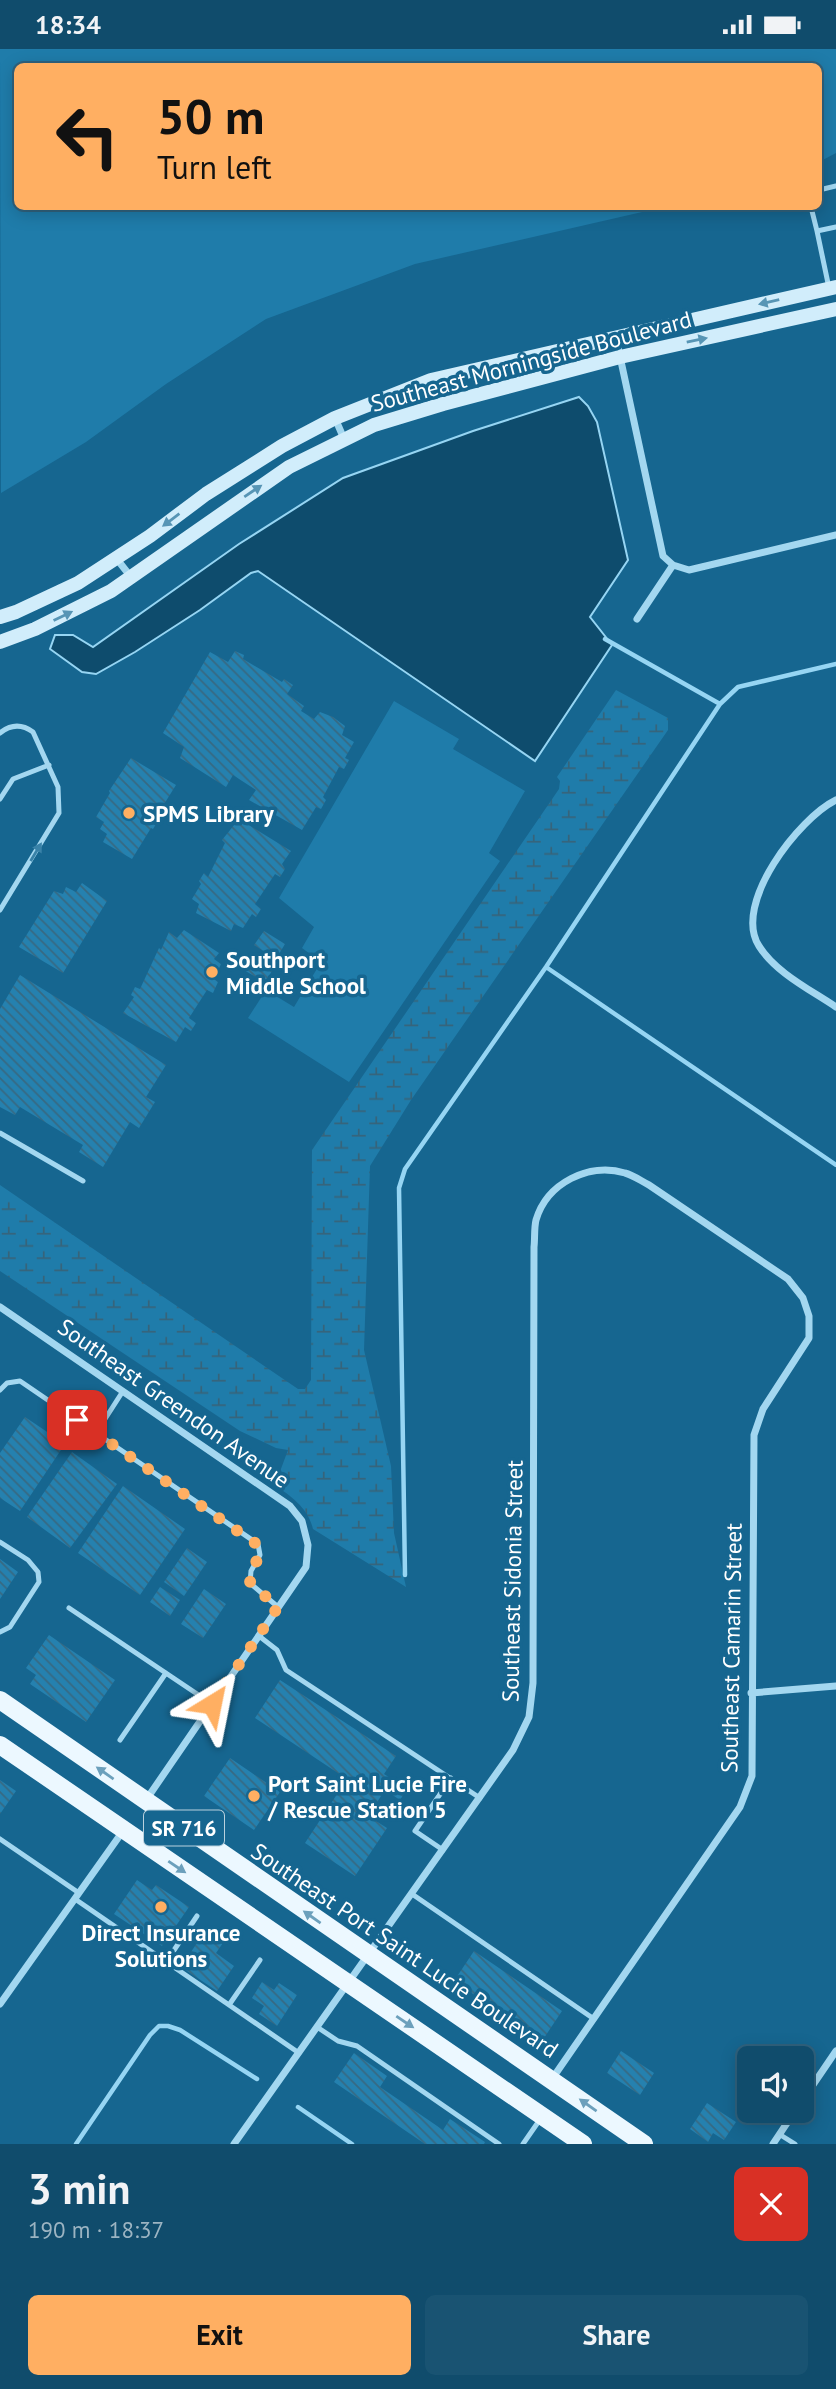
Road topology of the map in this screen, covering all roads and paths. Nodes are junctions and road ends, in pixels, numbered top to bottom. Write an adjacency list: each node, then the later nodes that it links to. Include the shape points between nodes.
1 (812, 210): 3 (lane)
2 (836, 227): 3 (lane)
3 (817, 231): 4 (lane)
4 (833, 287): 5 (street); 6 (street, Southeast Morningside Boulevard, one-way to 6)
5 (835, 310): 7 (street, Southeast Morningside Boulevard, one-way to 5)
6 (616, 337): 7 (street); 8 (street, Southeast Morningside Boulevard, via 430,380)
7 (620, 357): 9 (street, Southeast Morningside Boulevard, via 443,404); 12 (street, via 663,556)
8 (335, 418): 9 (street); 11 (street, Southeast Morningside Boulevard, one-way to 11, via 216,487)
9 (344, 439): 13 (street, Southeast Morningside Boulevard, one-way to 9, via 289,467)
10 (836, 535): 12 (street, via 690,570)
11 (116, 558): 13 (street); 14 (street, Southeast Morningside Boulevard, via 78,583)
12 (673, 565): 15 (street)
13 (131, 578): 16 (street, Southeast Morningside Boulevard, one-way to 13, via 71,612)
14 (0, 617)
15 (637, 619)
16 (0, 642)
17 (0, 733): 18 (lane, via 12,726 26,727 38,740)
18 (49, 765): 19 (lane, via 13,779); 21 (lane, one-way to 18, via 59,813 58,787)
19 (0, 799)
20 (836, 800): 22 (street, via 802,824 756,897 751,922 759,946 779,968)
21 (0, 910)
22 (836, 1007)
23 (0, 1133): 25 (lane)
24 (597, 1170): 37 (street, Southeast Camarin Street, via 624,1173 649,1185 788,1279 810,1316 809,1338 763,1409 754,1435); 43 (street, Southeast Sidonia Street, via 561,1185 536,1220 533,1683 529,1717)
25 (83, 1181)
26 (0, 1307): 28 (street, Southeast Greendon Avenue)
27 (0, 1390): 29 (lane, via 6,1383 20,1381)
28 (123, 1391): 29 (lane); 31 (street, Southeast Greendon Avenue, via 290,1506 303,1521 306,1567)
29 (96, 1433): 31 (lane, via 258,1545 260,1555 250,1583)
30 (0, 1542): 33 (lane, via 28,1560 38,1572 39,1582 9,1627)
31 (278, 1607): 34 (street)
32 (69, 1608): 35 (lane)
33 (0, 1632)
34 (258, 1636): 39 (street); 42 (lane, via 277,1650 286,1669)
35 (166, 1673): 39 (lane); 40 (lane)
36 (836, 1686): 37 (street)
37 (751, 1693): 57 (street, Southeast Camarin Street, via 752,1776 740,1807)
38 (0, 1700): 44 (main road, Southeast Port Saint Lucie Boulevard / SR 716, one-way to 38)
39 (212, 1704): 44 (street)
40 (120, 1740)
41 (0, 1745): 45 (main road, SR 716)
42 (451, 1778): 43 (lane); 47 (lane, via 415,1831)
43 (480, 1798): 47 (street, Southeast Sidonia Street)
44 (146, 1801): 51 (main road, Southeast Port Saint Lucie Boulevard / SR 716, one-way to 44)
45 (124, 1831): 49 (street); 54 (main road, SR 716, one-way to 54)
46 (0, 1839): 49 (lane)
47 (443, 1850): 48 (street, Southeast Sidonia Street)
48 (412, 1894): 51 (street, Southeast Sidonia Street); 57 (lane)
49 (77, 1896): 53 (lane); 55 (street)
50 (197, 1916): 53 (lane)
51 (369, 1955): 54 (street, Southeast Sidonia Street); 61 (main road, Southeast Port Saint Lucie Boulevard / SR 716)
52 (260, 1960): 56 (lane)
53 (166, 1962): 56 (lane)
54 (349, 1983): 58 (street, Southeast Sidonia Street); 63 (main road, SR 716, one-way to 63)
55 (0, 2004)
56 (229, 2005): 60 (lane)
57 (594, 2019): 61 (street, Southeast Camarin Street)
58 (317, 2027): 60 (street, Southeast Sidonia Street); 67 (lane, via 338,2041 357,2046)
59 (836, 2050): 62 (street)
60 (299, 2053): 66 (street, Southeast Sidonia Street)
61 (551, 2080): 70 (main road, Southeast Port Saint Lucie Boulevard / SR 716, one-way to 61)
62 (814, 2083)
63 (542, 2116): 68 (lane); 69 (main road, SR 716)
64 (787, 2123): 65 (street)
65 (779, 2134): 71 (street); 72 (lane)
66 (234, 2144)
67 (499, 2144)
68 (523, 2144)
69 (583, 2144)
70 (644, 2144)
71 (773, 2144)
72 (794, 2144)

